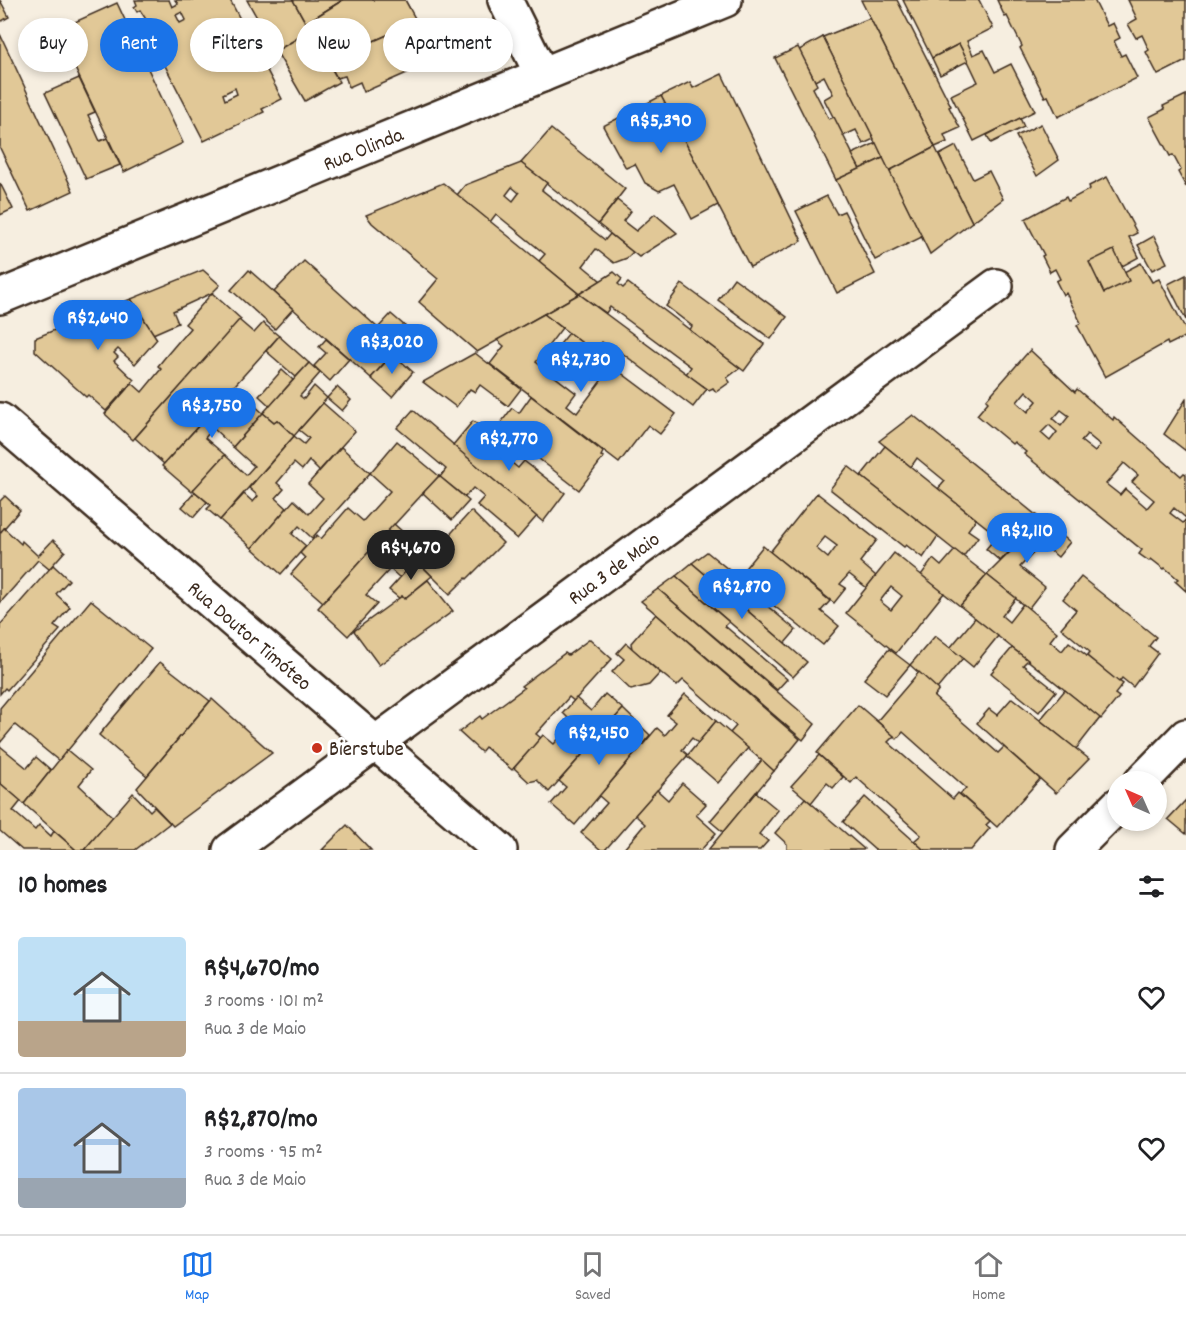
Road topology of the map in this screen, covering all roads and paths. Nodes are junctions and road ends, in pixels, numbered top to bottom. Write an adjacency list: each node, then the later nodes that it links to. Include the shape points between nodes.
1 (505, 0): 3 (street)
2 (725, 0): 3 (street, Rua Olinda)
3 (542, 75): 5 (street, Rua Olinda)
4 (996, 286): 8 (street, Rua 3 de Maio)
5 (0, 297)
6 (0, 420): 8 (street, Rua Doutor Timóteo)
7 (1186, 736): 9 (street)
8 (376, 742): 11 (street, Rua 3 de Maio); 12 (street, Rua Doutor Timóteo)
9 (1152, 771)
10 (1107, 816): 13 (street)
11 (230, 850)
12 (500, 850)
13 (1073, 850)

